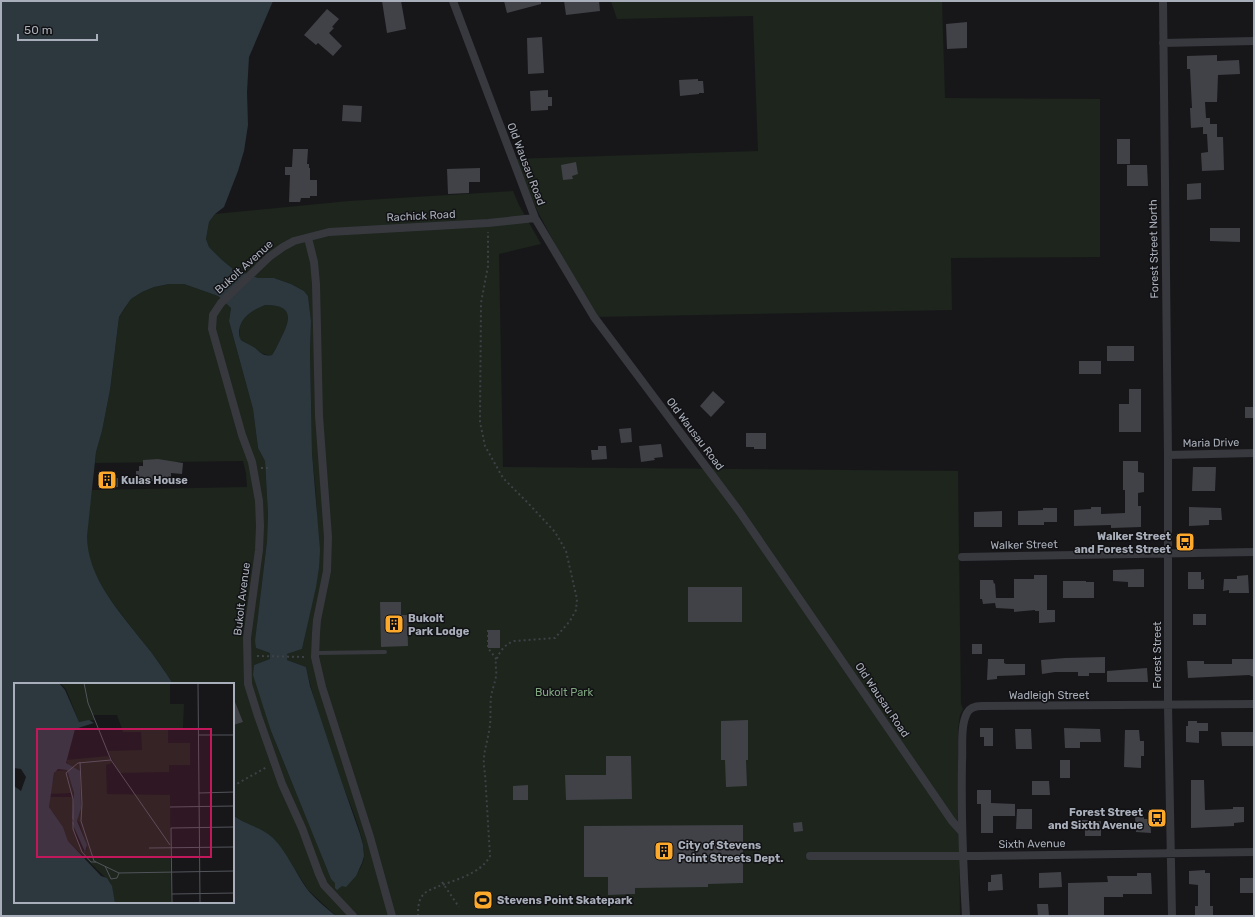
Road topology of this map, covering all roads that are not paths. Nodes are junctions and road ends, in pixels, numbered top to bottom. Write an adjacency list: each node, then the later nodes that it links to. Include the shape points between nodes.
1 (453, 1): 5 (street, Old Wausau Road)
2 (1163, 1): 4 (street)
3 (1254, 41): 4 (street)
4 (1163, 43): 8 (street, Forest Street North)
5 (535, 218): 6 (street, Rachick Road, via 329,232); 16 (street, Old Wausau Road, via 594,317 739,511)
6 (308, 238): 13 (street, via 316,284 319,416 328,537 327,571 317,620); 21 (street, Bukolt Avenue, via 283,247 221,303 213,315 212,329 252,462 259,501 259,550 247,638 248,684 282,784 319,874 324,885)
7 (1254, 453): 8 (street, Maria Drive)
8 (1168, 455): 10 (street, Forest Street)
9 (1254, 552): 10 (street, Walker Street)
10 (1167, 553): 11 (street, Walker Street); 15 (street, Forest Street)
11 (962, 557)
12 (385, 652): 13 (lane)
13 (315, 655): 22 (street, via 322,687 370,837)
14 (1254, 704): 15 (street, Wadleigh Street)
15 (1168, 705): 16 (street, Wadleigh Street, via 977,706 969,710 964,723 963,738); 18 (street, Forest Street)
16 (962, 832): 19 (street)
17 (1254, 852): 18 (street, Sixth Avenue)
18 (1171, 853): 19 (street, Sixth Avenue); 24 (street)
19 (962, 855): 20 (street, Sixth Avenue); 23 (street)
20 (810, 856)
21 (353, 916)
22 (392, 916)
23 (966, 916)
24 (1172, 916)

